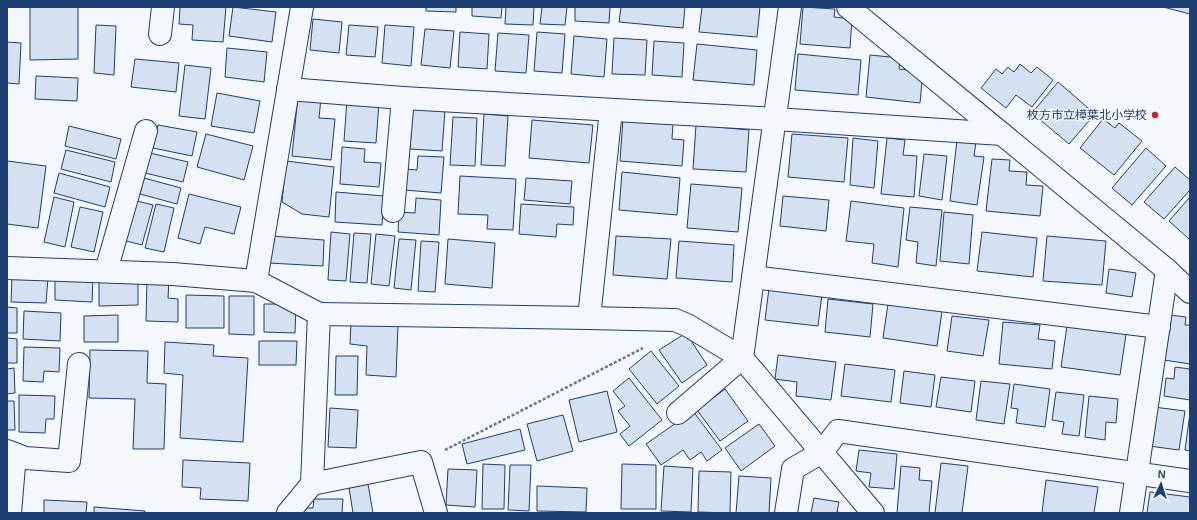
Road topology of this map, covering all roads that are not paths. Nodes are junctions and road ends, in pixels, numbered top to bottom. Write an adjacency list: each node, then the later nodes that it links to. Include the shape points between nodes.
1 (163, 7): 5 (street)
2 (302, 7): 6 (street)
3 (790, 7): 9 (street)
4 (848, 7): 11 (street)
5 (160, 34)
6 (288, 89): 7 (street); 17 (street)
7 (403, 98): 8 (street); 12 (street)
8 (612, 110): 9 (street); 20 (street)
9 (775, 118): 11 (street); 16 (street)
10 (146, 131): 15 (street)
11 (1002, 134): 14 (street)
12 (392, 211)
13 (7, 268): 15 (street)
14 (1167, 270): 18 (street); 21 (street)
15 (106, 271): 17 (street)
16 (753, 277): 21 (street); 22 (street)
17 (256, 281): 19 (street)
18 (1190, 292)
19 (319, 314): 20 (street); 29 (street)
20 (589, 318): 22 (street, via 675,320)
21 (1159, 327): 27 (street)
22 (742, 358): 24 (street); 25 (street)
23 (79, 364): 26 (street, via 69,461 25,458)
24 (678, 413)
25 (822, 452): 27 (street, via 838,431); 33 (street, via 793,469); 34 (street)
26 (11, 453): 30 (street)
27 (1137, 473): 28 (street); 35 (street)
28 (1190, 481)
29 (312, 484): 31 (street); 32 (street, via 421,462)
30 (10, 513)
31 (288, 513)
32 (436, 513)
33 (786, 513)
34 (873, 513)
35 (1131, 513)

